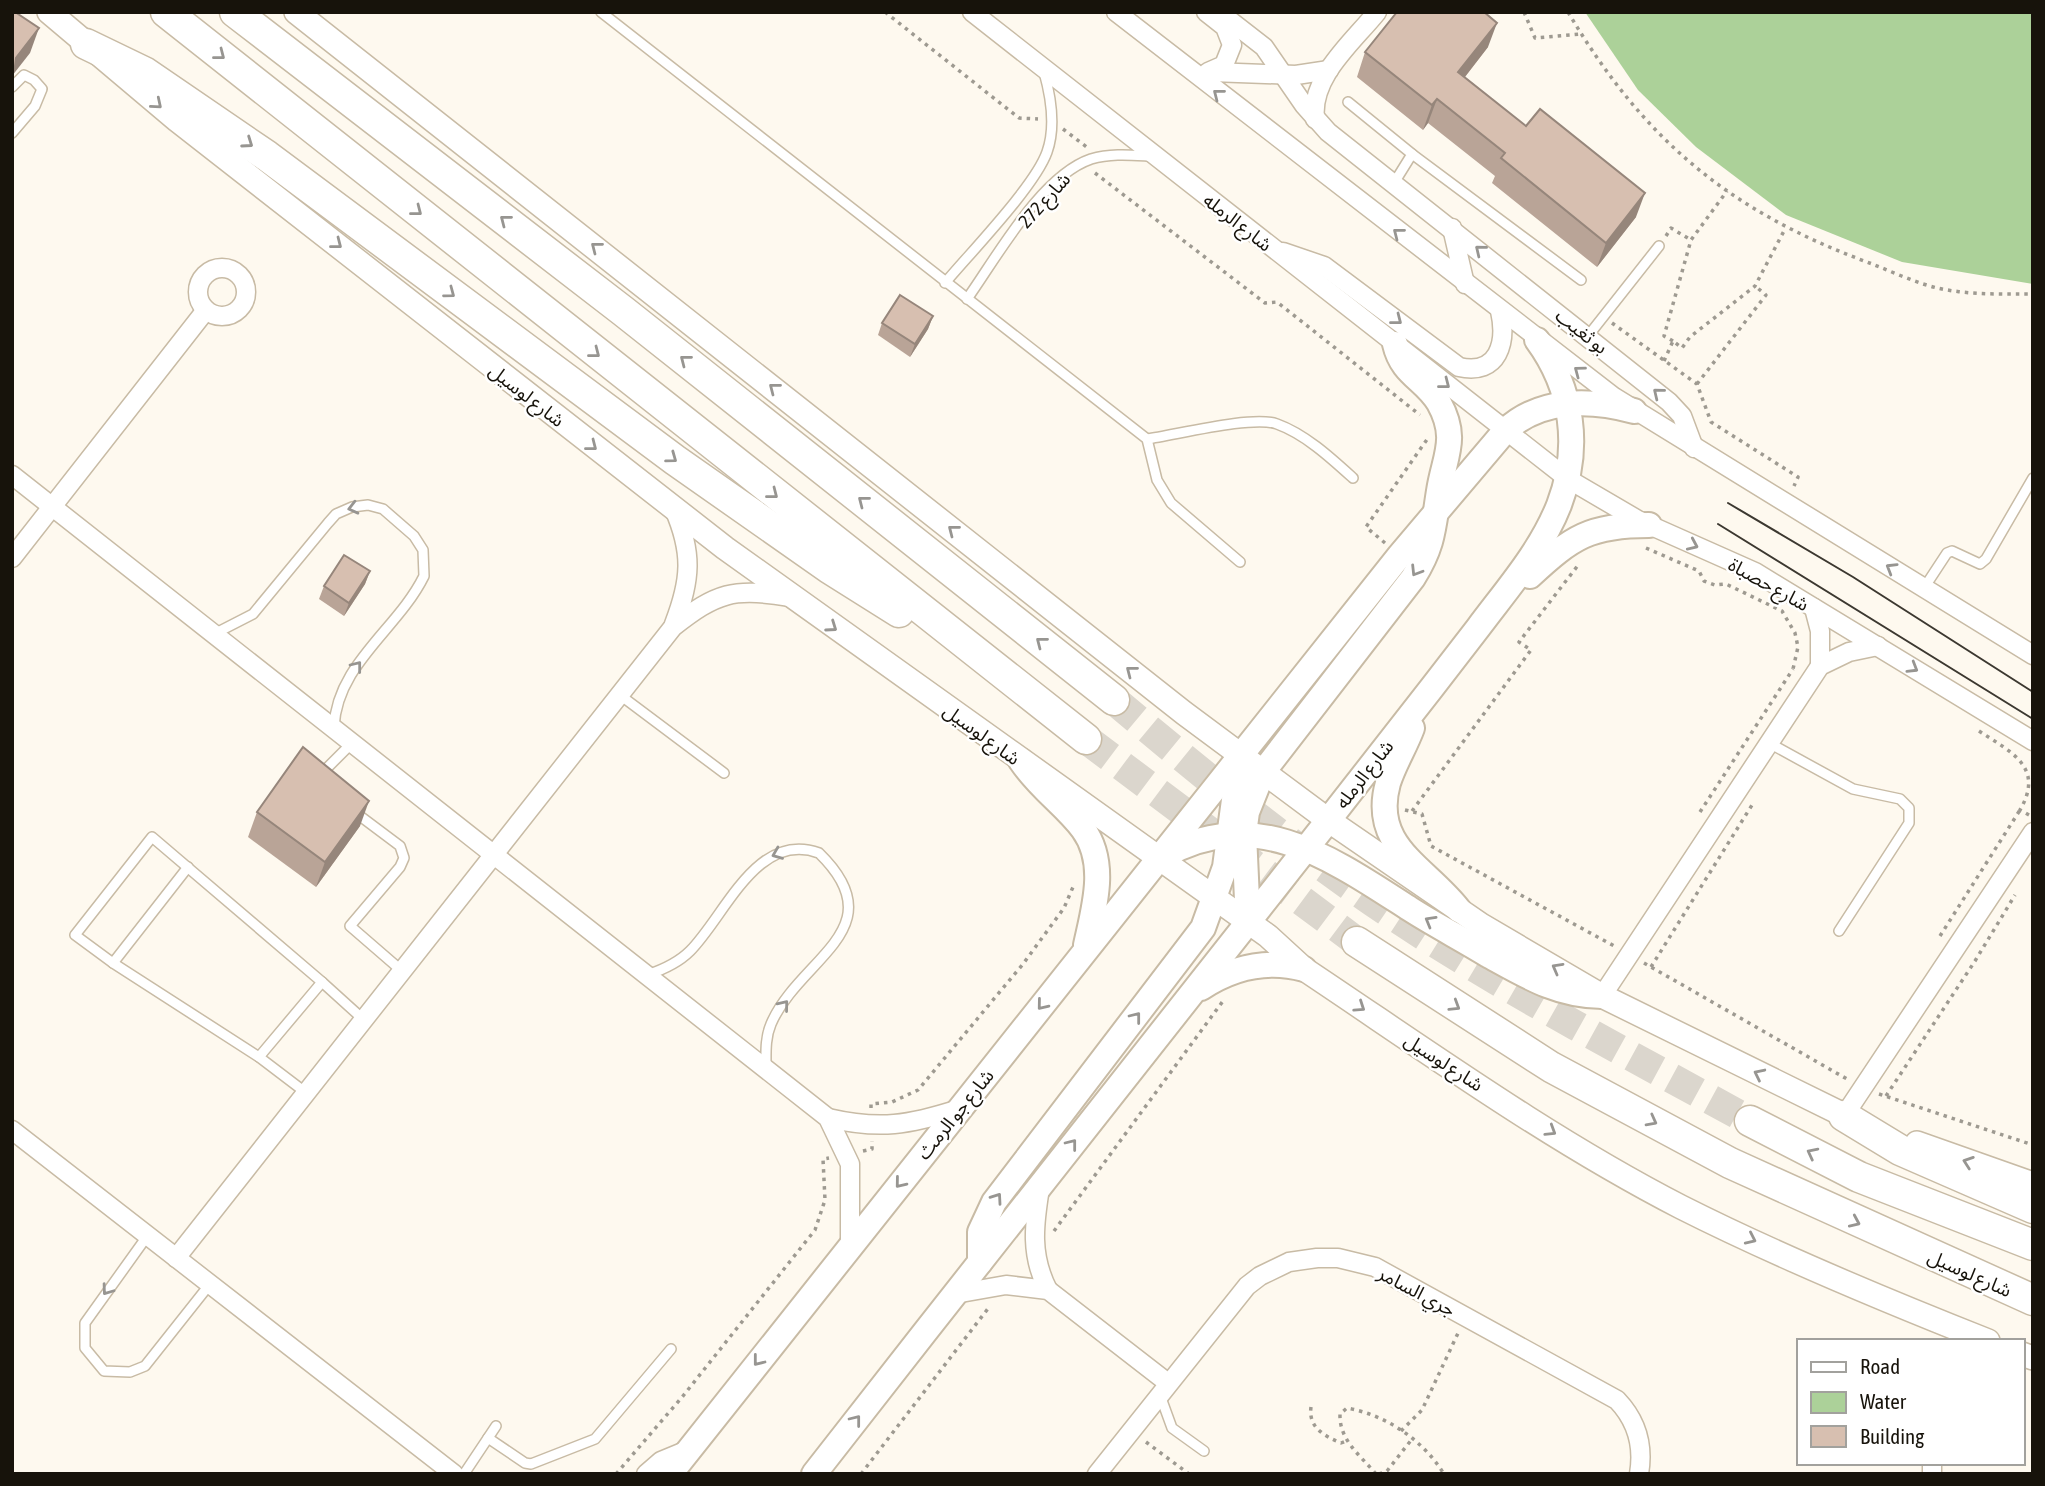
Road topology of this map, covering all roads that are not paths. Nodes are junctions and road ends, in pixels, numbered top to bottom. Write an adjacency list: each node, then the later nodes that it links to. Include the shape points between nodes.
1 (49, 12): 11 (street, شارع لوسيل)
2 (166, 12): 57 (highway, one-way to 57)
3 (235, 12): 62 (highway, one-way to 3, via 623,311)
4 (296, 12): 69 (street, one-way to 4)
5 (601, 12): 28 (lane)
6 (972, 12): 12 (street, شارع الرمله)
7 (1116, 12): 14 (street, شارع الرمله)
8 (1206, 12): 15 (street, via 1225,27 1232,45 1224,65)
9 (1219, 12): 16 (street, بو ثغيب, via 1264,47)
10 (1377, 12): 13 (street)
11 (86, 44): 47 (street, شارع لوسيل, one-way to 47); 57 (highway, one-way to 57, via 144,72 267,156 675,460 881,604)
12 (1043, 69): 22 (street, شارع الرمله); 28 (lane, شارع 272, via 1051,120 1040,166)
13 (1329, 69): 16 (street); 19 (street, via 1316,94)
14 (1191, 72): 15 (street); 29 (street, شارع الرمله, one-way to 14)
15 (1211, 72): 16 (street)
16 (1285, 75): 19 (street, بو ثغيب)
17 (12, 87): 20 (lane, via 24,75 42,89 35,106)
18 (1348, 102): 21 (lane)
19 (1315, 119): 23 (street, بو ثغيب)
20 (12, 133)
21 (1412, 155): 23 (lane); 27 (lane)
22 (1153, 156): 26 (street, شارع الرمله); 30 (lane, شارع 272, via 1100,157 1057,180)
23 (1394, 183): 24 (street, بو ثغيب)
24 (1452, 228): 29 (street); 33 (street, بو ثغيب, one-way to 24)
25 (1659, 246): 33 (lane)
26 (1276, 251): 32 (street, one-way to 32, via 1324,266 1459,368 1482,367 1499,353); 35 (street, شارع الرمله)
27 (1581, 280)
28 (946, 283): 30 (lane)
29 (1465, 284): 32 (street, شارع الرمله)
30 (967, 299): 39 (lane)
31 (206, 310): 45 (street)
32 (1500, 312): 34 (street, شارع الرمله)
33 (1588, 336): 40 (street, بو ثغيب, one-way to 33, via 1682,416 1669,402)
34 (1537, 340): 36 (main road, شارع الرمله, via 1552,362); 37 (street, شارع الرمله, one-way to 34)
35 (1395, 344): 38 (street, شارع الرمله, one-way to 38); 46 (main road, via 1402,365 1438,402 1440,433 1450,452)
36 (1568, 404): 37 (main road, via 1611,405); 38 (main road, via 1535,411); 44 (main road, شارع الرمله, via 1572,442)
37 (1634, 411): 40 (street)
38 (1504, 431): 44 (street, شارع حصباة); 46 (main road)
39 (1147, 439): 42 (lane, via 1246,422 1276,423 1324,452); 50 (lane, via 1157,481 1171,503)
40 (1694, 448): 51 (street, one-way to 40)
41 (12, 475): 45 (street)
42 (1353, 478)
43 (2033, 478): 51 (lane, via 1986,559 1980,564 1947,553)
44 (1568, 480): 48 (street, شارع حصباة); 52 (main road, شارع الرمله, via 1551,524)
45 (52, 506): 49 (street); 56 (street)
46 (1438, 508): 69 (main road); 71 (main road, one-way to 71, via 1430,544 1413,578)
47 (674, 509): 53 (street, شارع لوسيل); 55 (street, via 688,566 686,594)
48 (1649, 525): 52 (main road, via 1601,528 1578,536); 54 (street, شارع حصباة, one-way to 54, via 1755,572)
49 (12, 558)
50 (1240, 562)
51 (1924, 588): 59 (street)
52 (1503, 594): 63 (main road, شارع الرمله)
53 (789, 597): 55 (street, via 763,592 718,597); 70 (street, شارع لوسيل, one-way to 70)
54 (1814, 608): 58 (street, شارع حصباة); 60 (street, via 1820,631)
55 (673, 627): 61 (street)
56 (214, 634): 64 (street); 64 (lane, one-way to 56, via 336,705 347,679 424,576 425,557 419,542 383,509 359,506 336,514 253,614)
57 (951, 634): 65 (highway)
58 (1878, 646): 60 (street, via 1849,652); 66 (street, شارع حصباة, one-way to 66)
59 (2033, 655)
60 (1820, 666): 68 (street)
61 (620, 695): 72 (lane); 79 (street)
62 (1114, 700)
63 (1415, 710): 75 (main road, شارع الرمله); 83 (main road, via 1412,730 1388,782 1385,810 1394,845 1442,888)
64 (334, 729): 67 (street)
65 (1086, 739)
66 (2033, 741)
67 (352, 743): 73 (lane, via 318,777); 79 (street)
68 (1769, 743): 85 (lane, via 1853,789 1900,799 1909,808 1909,823); 94 (street)
69 (1240, 755): 71 (street); 77 (main road); 80 (main road, شارع جو الرمث)
70 (1021, 761): 80 (street, شارع لوسيل); 87 (main road, via 1042,790 1083,829 1094,852 1098,883)
71 (1263, 772): 75 (street); 77 (main road)
72 (724, 773)
73 (321, 788)
74 (346, 807): 90 (lane, via 404,852 400,867 350,926)
75 (1328, 820): 78 (main road); 83 (street)
76 (2033, 832): 100 (street)
77 (1237, 834): 78 (main road, via 1276,838); 80 (main road, via 1193,842); 82 (main road); 84 (main road)
78 (1306, 849): 84 (main road); 94 (main road, one-way to 78, via 1572,995 1536,982 1357,874)
79 (494, 855): 90 (street); 91 (street)
80 (1158, 859): 82 (street, شارع لوسيل); 87 (main road, شارع جو الرمث)
81 (188, 867): 88 (lane); 88 (lane, via 152,837 75,934); 92 (lane)
82 (1215, 899): 84 (street, شارع لوسيل); 112 (main road, one-way to 82, via 980,1233 994,1202 1187,952)
83 (1459, 910): 94 (street, one-way to 83)
84 (1248, 922): 89 (street, شارع لوسيل); 93 (main road)
85 (1839, 931)
86 (1357, 942): 110 (highway, شارع لوسيل, one-way to 110, via 1550,1067 1730,1163)
87 (1084, 952): 99 (main road, شارع جو الرمث, one-way to 99)
88 (113, 963): 96 (lane)
89 (1304, 969): 93 (main road, via 1282,963 1257,965 1233,971); 117 (street, شارع لوسيل, one-way to 117, via 1522,1113 1681,1206)
90 (402, 971): 95 (street)
91 (647, 975): 97 (street); 97 (lane, one-way to 91, via 767,1035 776,1014 835,940 849,915 844,884 819,853 793,849 769,856 690,951)
92 (322, 982): 95 (lane); 96 (lane)
93 (1189, 996): 104 (main road, one-way to 93)
94 (1602, 996): 100 (street, one-way to 94)
95 (364, 1020): 98 (street)
96 (260, 1057): 98 (lane)
97 (766, 1069): 101 (street)
98 (305, 1092): 111 (street)
99 (959, 1108): 101 (street, via 880,1127); 108 (main road, شارع جو الرمث, one-way to 108)
100 (1844, 1116): 105 (street, one-way to 100); 106 (highway, via 1900,1150)
101 (828, 1118): 108 (street, via 850,1164)
102 (1749, 1121): 109 (highway, one-way to 102, via 1859,1177)
103 (12, 1130): 107 (street)
104 (1041, 1183): 112 (main road); 114 (street, via 1035,1256)
105 (2033, 1184)
106 (2033, 1208)
107 (148, 1236): 111 (street); 113 (lane, one-way to 113, via 85,1323 85,1348 104,1371 130,1373 145,1366)
108 (850, 1245): 125 (main road, شارع جو الرمث, one-way to 125)
109 (2033, 1245)
110 (1933, 1256): 116 (highway, شارع لوسيل); 118 (highway)
111 (176, 1258): 113 (street)
112 (980, 1262): 115 (main road)
113 (210, 1284): 127 (street)
114 (1048, 1290): 115 (street, via 1006,1285); 122 (street)
115 (955, 1294): 132 (main road, one-way to 115)
116 (2033, 1300)
117 (1920, 1314): 119 (street, via 1939,1324); 120 (street, شارع لوسيل)
118 (2033, 1318)
119 (1947, 1339)
120 (1982, 1339)
121 (671, 1349): 124 (lane, via 595,1439 531,1464)
122 (1164, 1388): 126 (lane, via 1172,1428); 133 (street, جري السامر); 134 (street, جري السامر, via 1247,1286 1289,1262 1317,1258 1357,1261 1617,1400 1637,1429)
123 (496, 1426): 124 (lane)
124 (488, 1438): 128 (lane)
125 (690, 1448): 129 (street, via 661,1461); 130 (main road, شارع جو الرمث); 131 (main road)
126 (1204, 1451)
127 (454, 1474)
128 (464, 1474)
129 (646, 1474)
130 (670, 1474)
131 (680, 1474)
132 (814, 1474)
133 (1097, 1474)
134 (1639, 1474)

